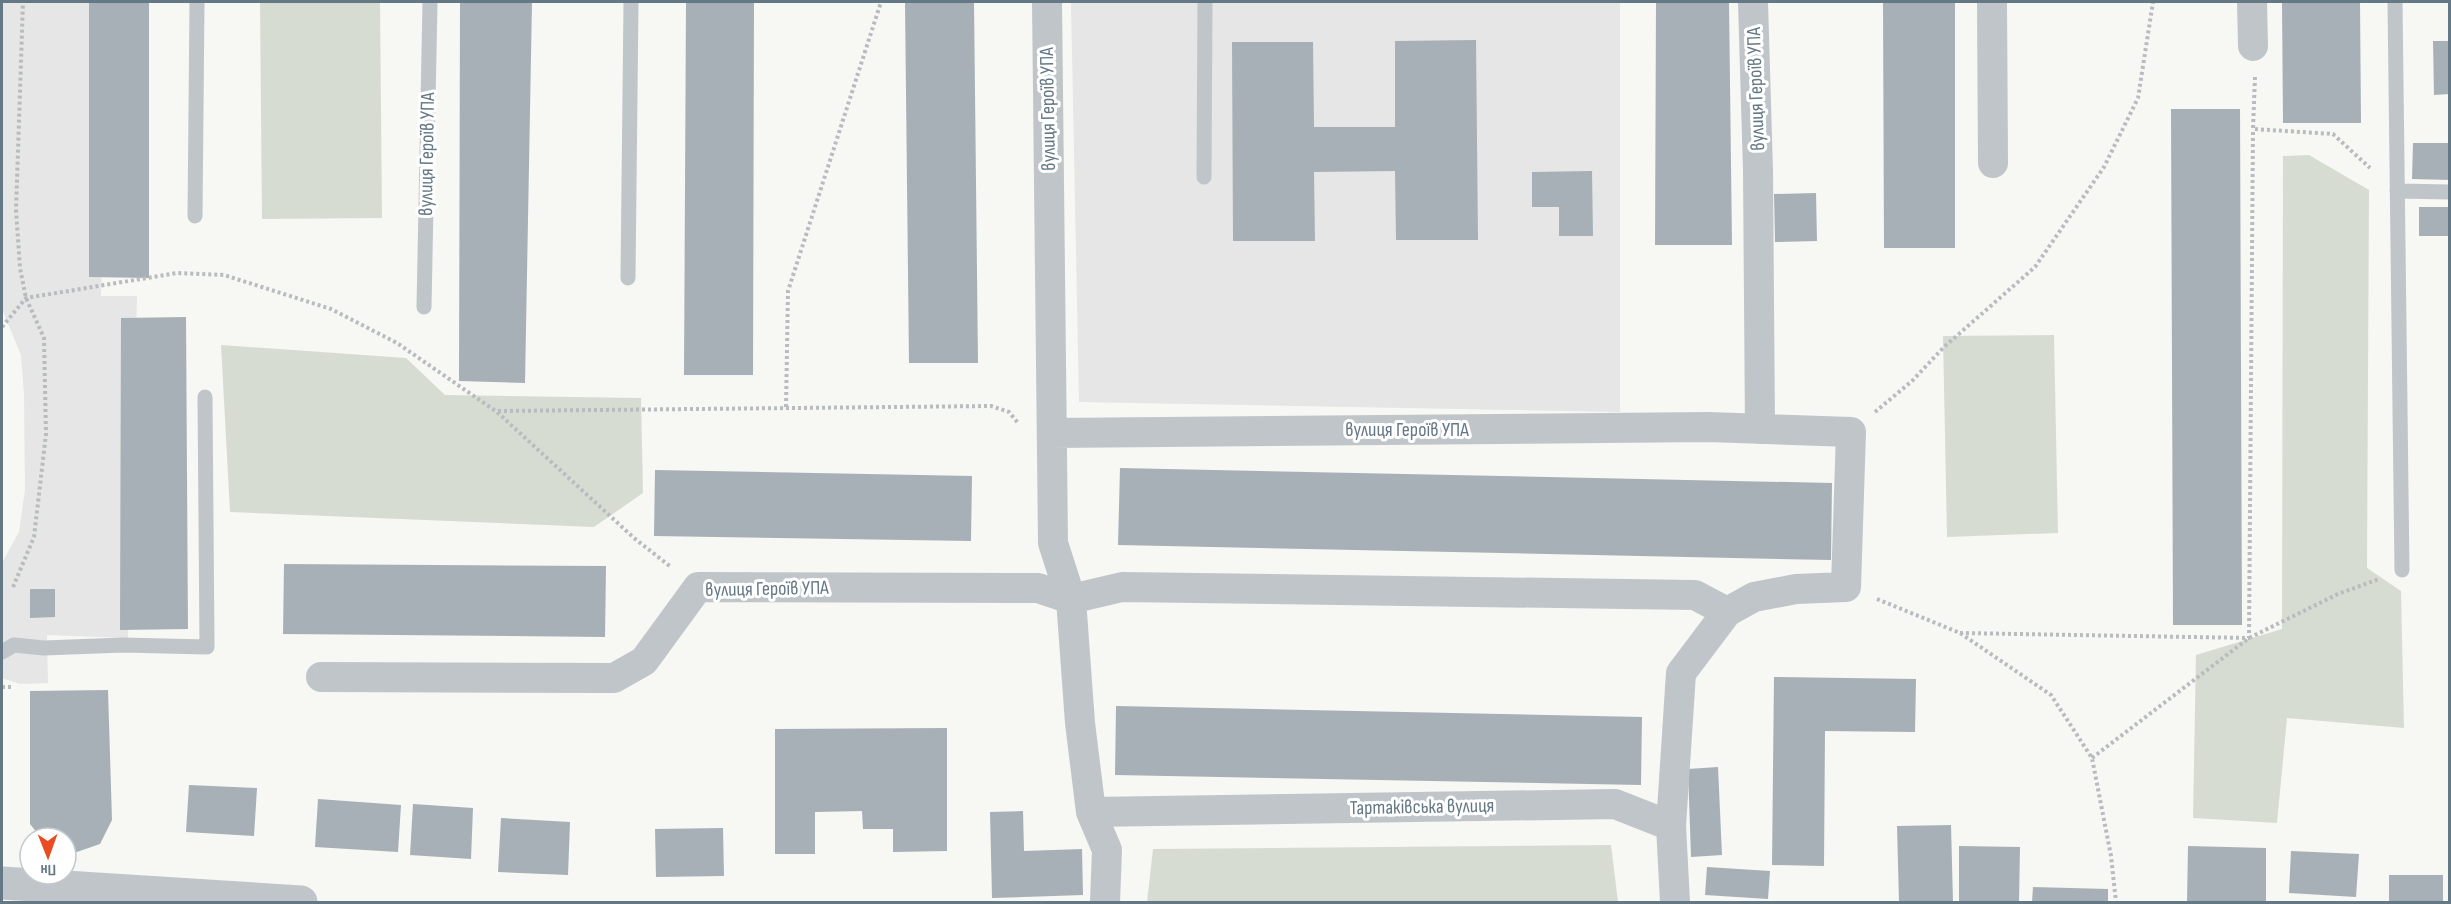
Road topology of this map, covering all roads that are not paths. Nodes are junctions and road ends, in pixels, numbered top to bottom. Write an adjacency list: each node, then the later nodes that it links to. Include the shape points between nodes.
1 (197, 2): 15 (lane)
2 (430, 2): 17 (lane, вулиця Героїв УПА)
3 (631, 2): 16 (lane)
4 (1047, 2): 20 (street, вулиця Героїв УПА)
5 (1205, 2): 12 (lane)
6 (1753, 2): 19 (street, вулиця Героїв УПА)
7 (1992, 2): 11 (street)
8 (2252, 2): 10 (street)
9 (2395, 2): 13 (lane)
10 (2253, 46)
11 (1993, 163)
12 (1204, 177)
13 (2397, 191): 14 (lane); 21 (lane)
14 (2450, 192)
15 (195, 216)
16 (627, 278)
17 (424, 307)
18 (205, 397): 24 (lane, via 207,647 14,645)
19 (1760, 429): 20 (street, вулиця Героїв УПА); 23 (street, вулиця Героїв УПА, via 1851,432 1846,587 1796,589 1754,597)
20 (1053, 433): 22 (street, вулиця Героїв УПА, via 1053,543)
21 (2402, 570)
22 (1071, 599): 23 (street, via 1122,587 1695,595); 25 (street, вулиця Героїв УПА, via 1038,588 698,587 644,661 614,678); 26 (street, вулиця Героїв УПА)
23 (1727, 612): 27 (street, via 1681,673)
24 (2, 652)
25 (321, 677)
26 (1091, 812): 27 (street, Тартаківська вулиця, via 1615,804); 30 (street, вулиця Героїв УПА, via 1107,850)
27 (1671, 826): 31 (street)
28 (2, 884): 29 (street)
29 (300, 903)
30 (1106, 903)
31 (1675, 903)

